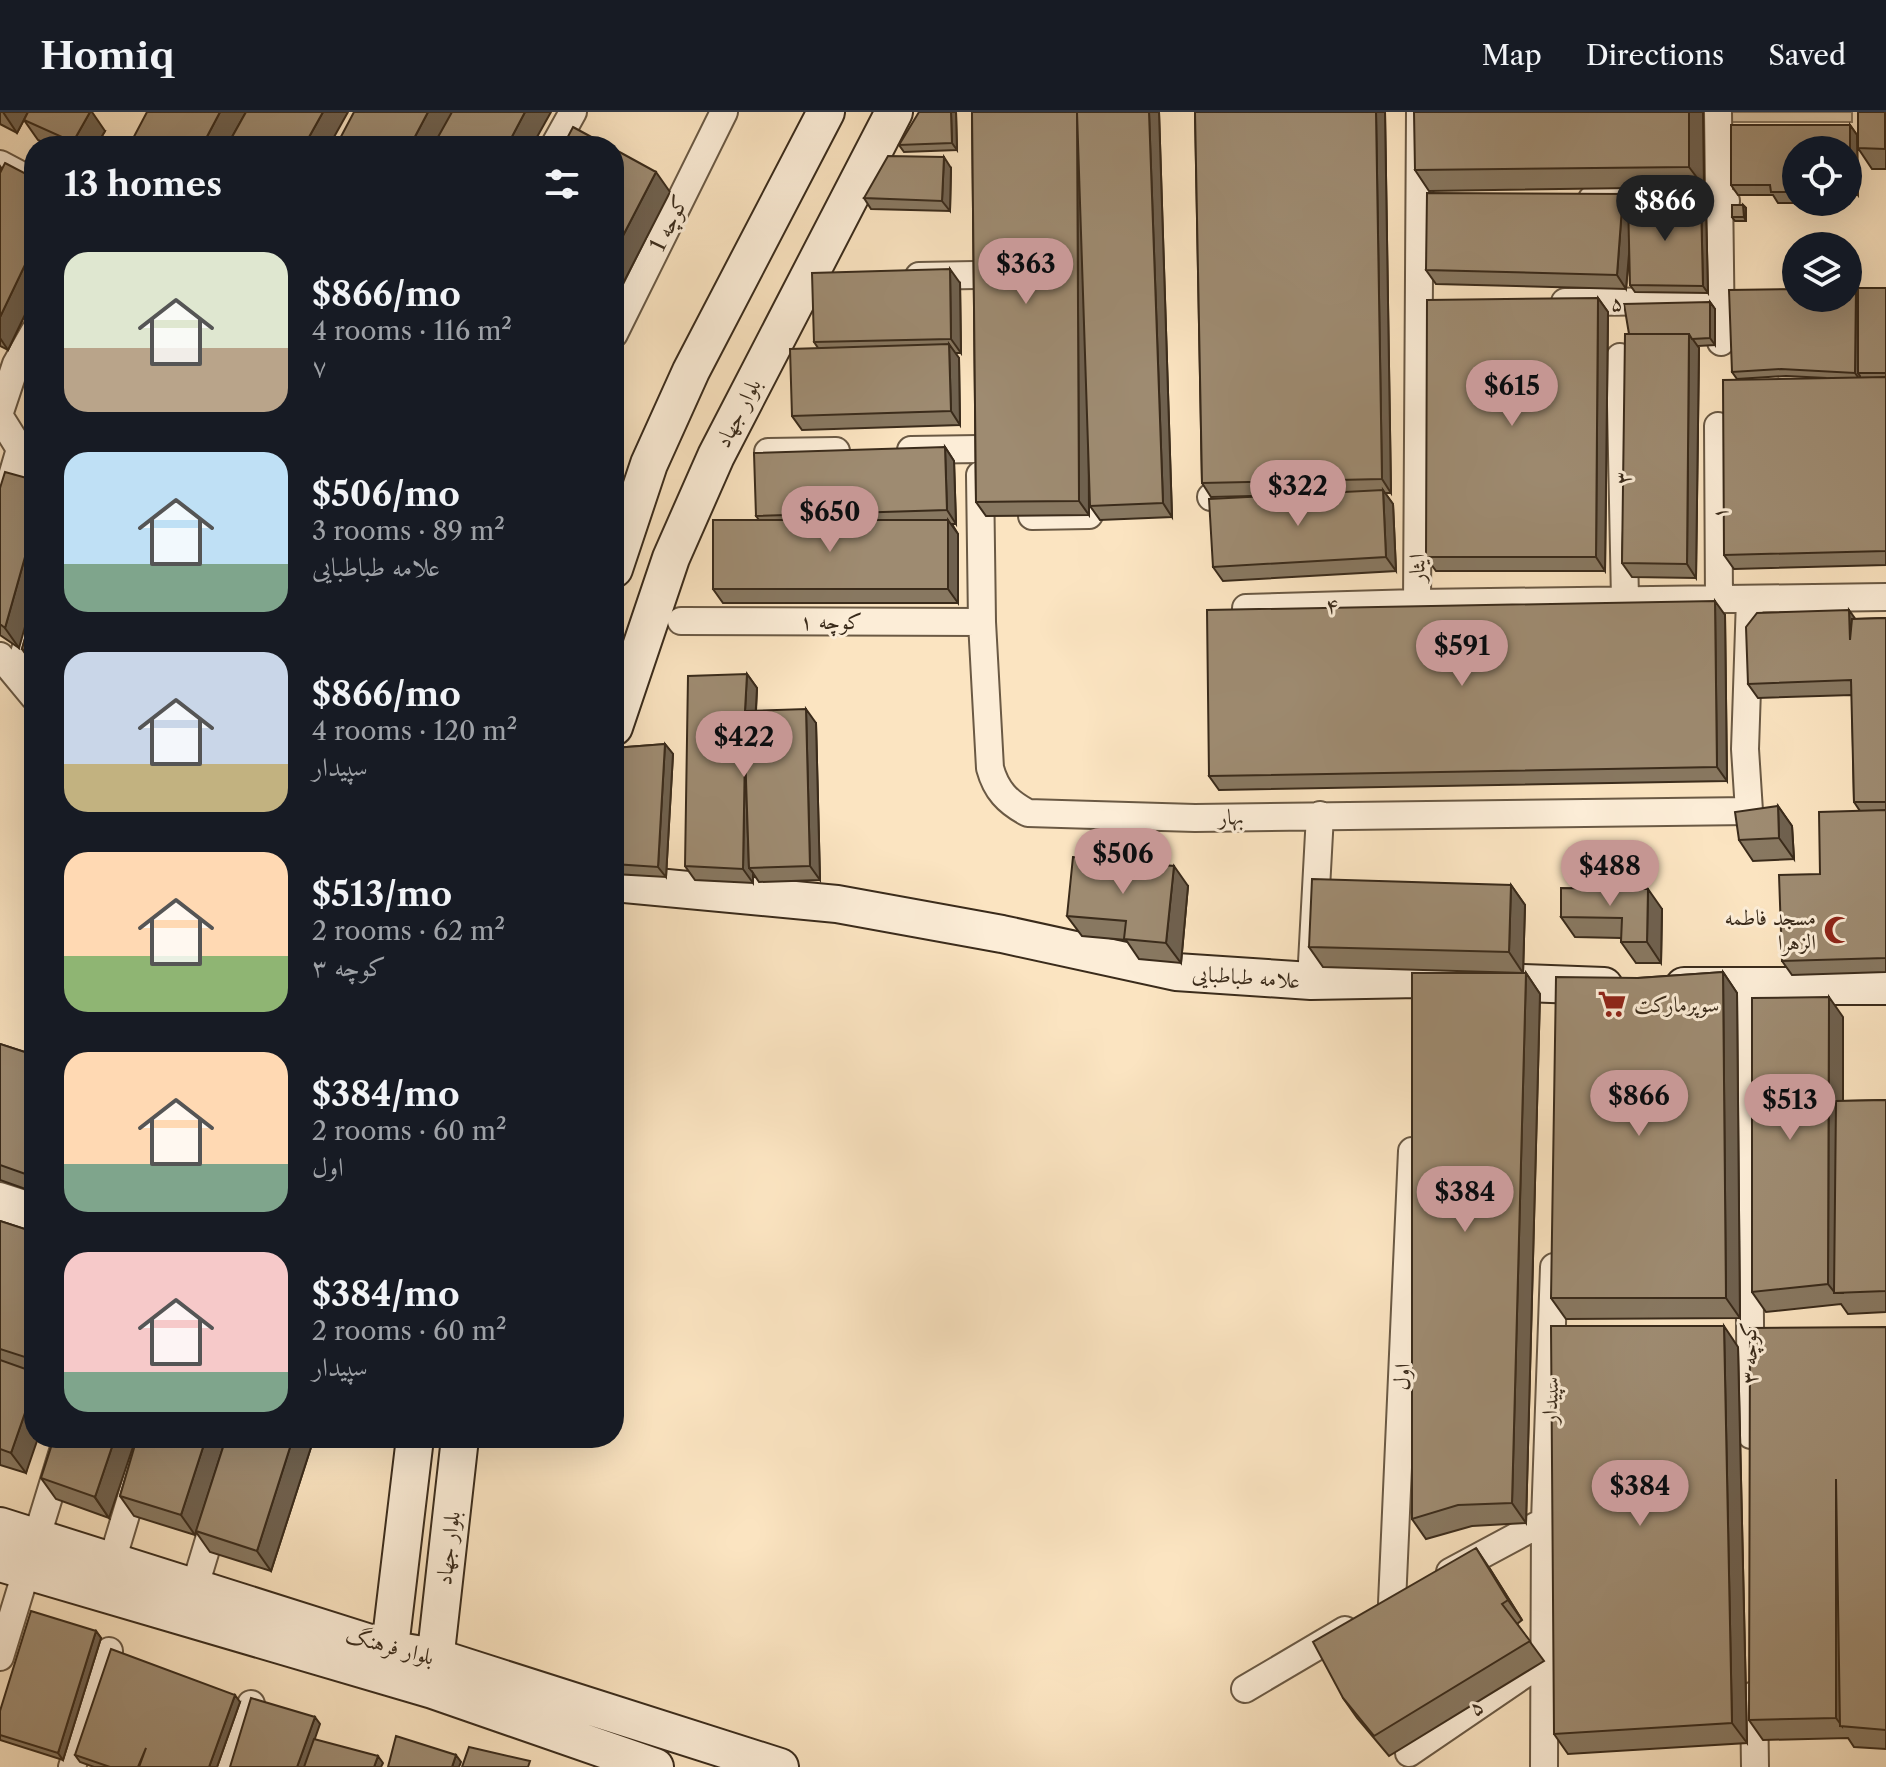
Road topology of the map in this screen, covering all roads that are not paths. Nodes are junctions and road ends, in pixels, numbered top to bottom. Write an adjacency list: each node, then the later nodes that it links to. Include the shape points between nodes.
1 (573, 112): 7 (street)
2 (724, 112): 20 (street, کوچه 1)
3 (826, 112): 33 (main road, via 691,371)
4 (894, 112): 41 (main road, بلوار جهاد, via 716,456)
5 (1420, 112): 8 (street, ایثار)
6 (1718, 112): 11 (street)
7 (560, 136)
8 (1420, 196): 9 (street); 16 (street, ایثار)
9 (1452, 197)
10 (1562, 198): 11 (street)
11 (1722, 201): 15 (street)
12 (976, 246): 13 (street)
13 (975, 275): 14 (street); 19 (street)
14 (889, 277)
15 (1721, 301): 18 (street, ۵); 21 (street)
16 (1417, 302): 17 (street); 47 (street, ایثار, via 1404,504)
17 (1449, 302)
18 (1545, 302)
19 (976, 307)
20 (624, 314)
21 (1721, 342)
22 (24, 350): 24 (street)
23 (1620, 357): 44 (street, ۳)
24 (0, 414): 28 (street)
25 (979, 418): 27 (street, بهار)
26 (1718, 426): 45 (street, ۱)
27 (979, 449): 29 (street); 37 (street, بهار)
28 (18, 450): 38 (street)
29 (889, 450)
30 (859, 451): 31 (street)
31 (768, 452)
32 (1088, 455): 37 (street, via 1089,515 986,516)
33 (649, 464): 34 (main road); 39 (main road)
34 (624, 480)
35 (1207, 483): 36 (street)
36 (1302, 500)
37 (981, 508): 50 (street, بهار)
38 (0, 517)
39 (624, 531)
40 (624, 551): 41 (main road)
41 (671, 558): 48 (main road, بلوار جهاد)
42 (624, 584): 48 (main road)
43 (1886, 597): 46 (street, ایثار)
44 (1625, 599): 45 (street, ایثار); 47 (street, ایثار)
45 (1719, 599): 46 (street, ایثار)
46 (1750, 599): 55 (street, بهار, via 1745,749 1749,811)
47 (1417, 603): 49 (street, ۴)
48 (669, 607): 50 (street, کوچه ۱); 54 (main road, بلوار جهاد)
49 (1246, 608)
50 (982, 622): 55 (street, بهار, via 990,768 995,787 1013,805 1028,813)
51 (24, 638): 52 (street)
52 (8, 666): 53 (street)
53 (24, 685)
54 (624, 705)
55 (1320, 815): 57 (street)
56 (624, 884): 57 (main road, علامه طباطبایی, via 837,904 1176,972)
57 (1311, 981): 59 (main road, علامه طباطبایی, via 1418,994 1560,1001 1646,986)
58 (1886, 986): 59 (main road, علامه طباطبایی)
59 (1747, 987): 69 (street, کوچه ۳)
60 (1412, 1151): 83 (street, اول)
61 (0, 1196): 62 (street)
62 (24, 1204)
63 (0, 1221): 64 (street)
64 (24, 1228)
65 (1555, 1241): 66 (street, سپیدار)
66 (1553, 1337): 67 (street); 77 (street, سپیدار)
67 (1583, 1337)
68 (1719, 1338): 69 (street)
69 (1749, 1338): 70 (street); 75 (street, کوچه ۳)
70 (1780, 1338)
71 (64, 1448): 79 (street)
72 (146, 1448): 80 (street)
73 (414, 1448): 87 (main road, بلوار جهاد)
74 (459, 1448): 89 (main road, بلوار جهاد)
75 (1751, 1465)
76 (226, 1483): 82 (street)
77 (1545, 1521): 83 (street); 86 (street, سپیدار)
78 (0, 1526): 79 (main road, بلوار فرهنگ)
79 (36, 1537): 80 (main road, بلوار فرهنگ); 81 (street)
80 (112, 1561): 82 (main road, بلوار فرهنگ)
81 (13, 1567): 85 (street); 87 (main road, بلوار فرهنگ)
82 (195, 1586): 87 (main road, بلوار فرهنگ)
83 (1392, 1603): 90 (street)
84 (109, 1651): 93 (street)
85 (0, 1657)
86 (1544, 1661): 92 (street, ۵); 97 (street, سپیدار)
87 (389, 1664): 89 (main road, بلوار فرهنگ)
88 (1754, 1672): 98 (street)
89 (434, 1674): 95 (main road, بلوار فرهنگ); 96 (main road, بلوار فرهنگ)
90 (1245, 1689)
91 (251, 1704): 94 (street)
92 (1409, 1753)
93 (72, 1767)
94 (229, 1767)
95 (655, 1767)
96 (780, 1767)
97 (1544, 1767)
98 (1755, 1767)

